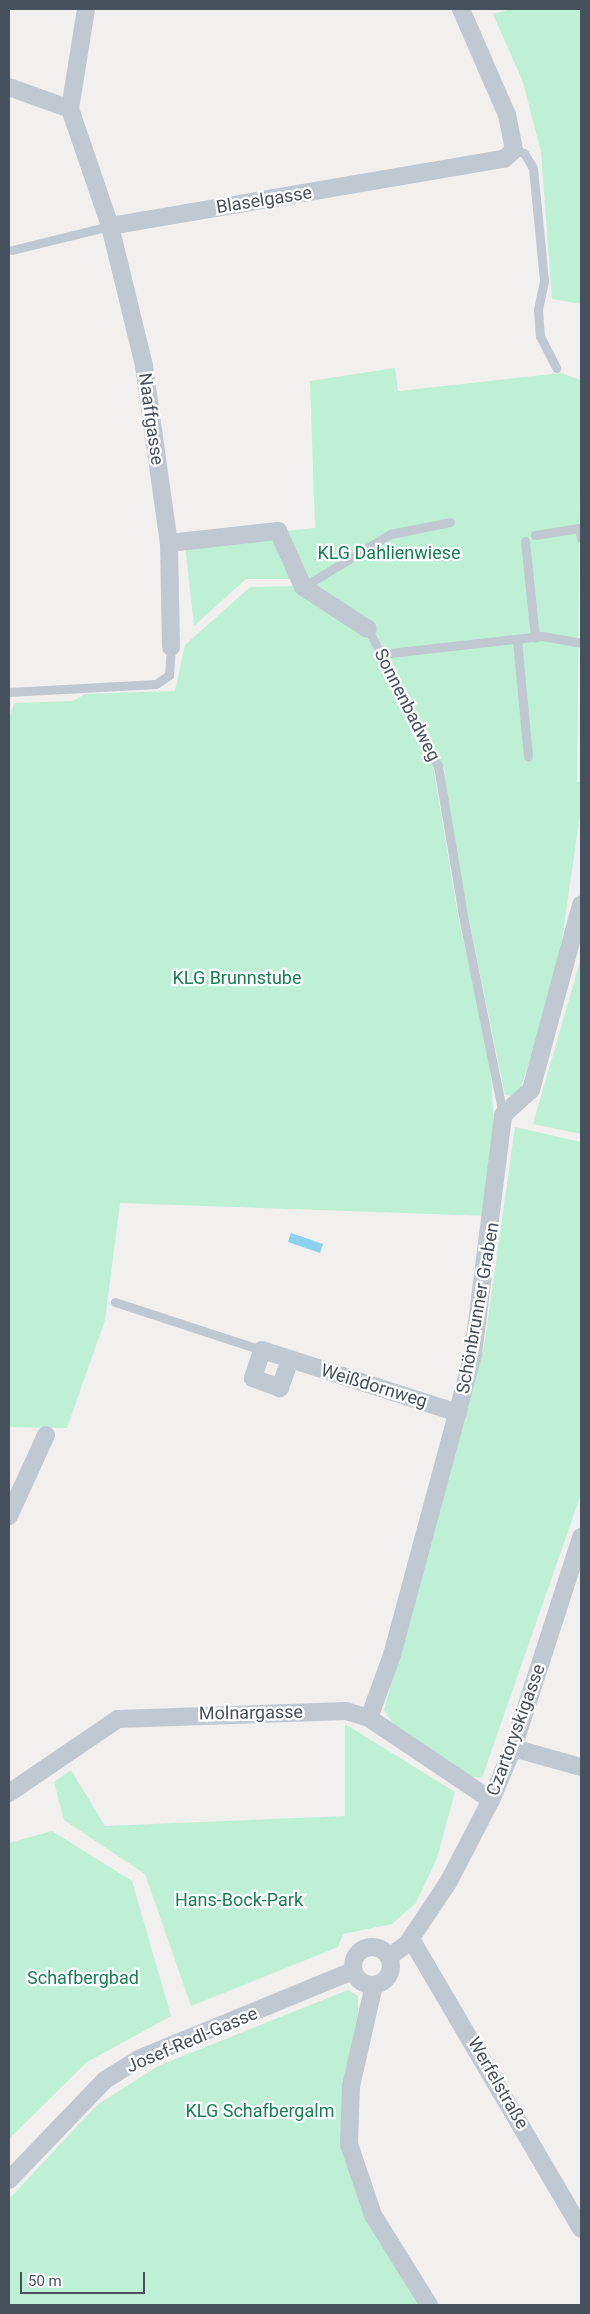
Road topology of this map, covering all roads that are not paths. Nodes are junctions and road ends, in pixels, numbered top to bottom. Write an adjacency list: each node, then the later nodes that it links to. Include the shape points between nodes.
1 (86, 9): 4 (street, Naaffgasse)
2 (461, 9): 5 (street, via 495,81)
3 (9, 87): 4 (street)
4 (70, 109): 6 (street, Naaffgasse)
5 (514, 150): 6 (street, Blaselgasse, via 487,163); 8 (lane, via 524,153 533,168 544,281 538,309 540,336)
6 (110, 226): 7 (lane, Blaselgasse); 14 (street, Naaffgasse, via 144,366)
7 (12, 250)
8 (556, 368)
9 (450, 522): 15 (lane, via 390,534)
10 (580, 528): 11 (lane); 12 (lane)
11 (535, 535)
12 (581, 538)
13 (525, 542): 17 (lane)
14 (169, 543): 15 (street, via 278,531); 20 (street, Naaffgasse)
15 (303, 587): 16 (street, Sonnenbadweg)
16 (368, 629): 21 (lane, Sonnenbadweg)
17 (535, 637): 18 (lane); 19 (lane)
18 (517, 640): 21 (lane); 23 (lane)
19 (581, 643)
20 (171, 647): 22 (lane, Naaffgasse, via 169,675 156,684)
21 (380, 654): 25 (lane, Sonnenbadweg, via 438,766 464,921)
22 (9, 692)
23 (528, 756)
24 (581, 905): 25 (street, via 531,1090)
25 (503, 1115): 29 (street, Schönbrunner Graben, via 486,1278)
26 (115, 1302): 27 (lane, Weißdornweg)
27 (262, 1350): 28 (street, Weißdornweg); 28 (street, via 253,1378 280,1388)
28 (290, 1360): 29 (street, Weißdornweg)
29 (458, 1413): 33 (street, Schönbrunner Graben, via 392,1655)
30 (46, 1435): 31 (street)
31 (9, 1516)
32 (581, 1537): 34 (street, Czartoryskigasse)
33 (369, 1718): 36 (street, Molnargasse, via 338,1711 118,1719); 37 (street, Molnargasse)
34 (513, 1748): 35 (street); 37 (street, Czartoryskigasse)
35 (581, 1767)
36 (9, 1793)
37 (491, 1800): 38 (street, Czartoryskigasse, via 449,1881)
38 (411, 1939): 39 (street, Czartoryskigasse); 43 (street, Werfelstraße)
39 (389, 1957): 40 (street, via 379,1947 365,1948 354,1957); 41 (street, via 389,1975)
40 (353, 1971): 41 (street, via 361,1982); 42 (street, Josef-Redl-Gasse, via 138,2059 105,2080)
41 (374, 1985): 44 (street, via 352,2078 349,2144 373,2215)
42 (9, 2180)
43 (581, 2229)
44 (429, 2305)

